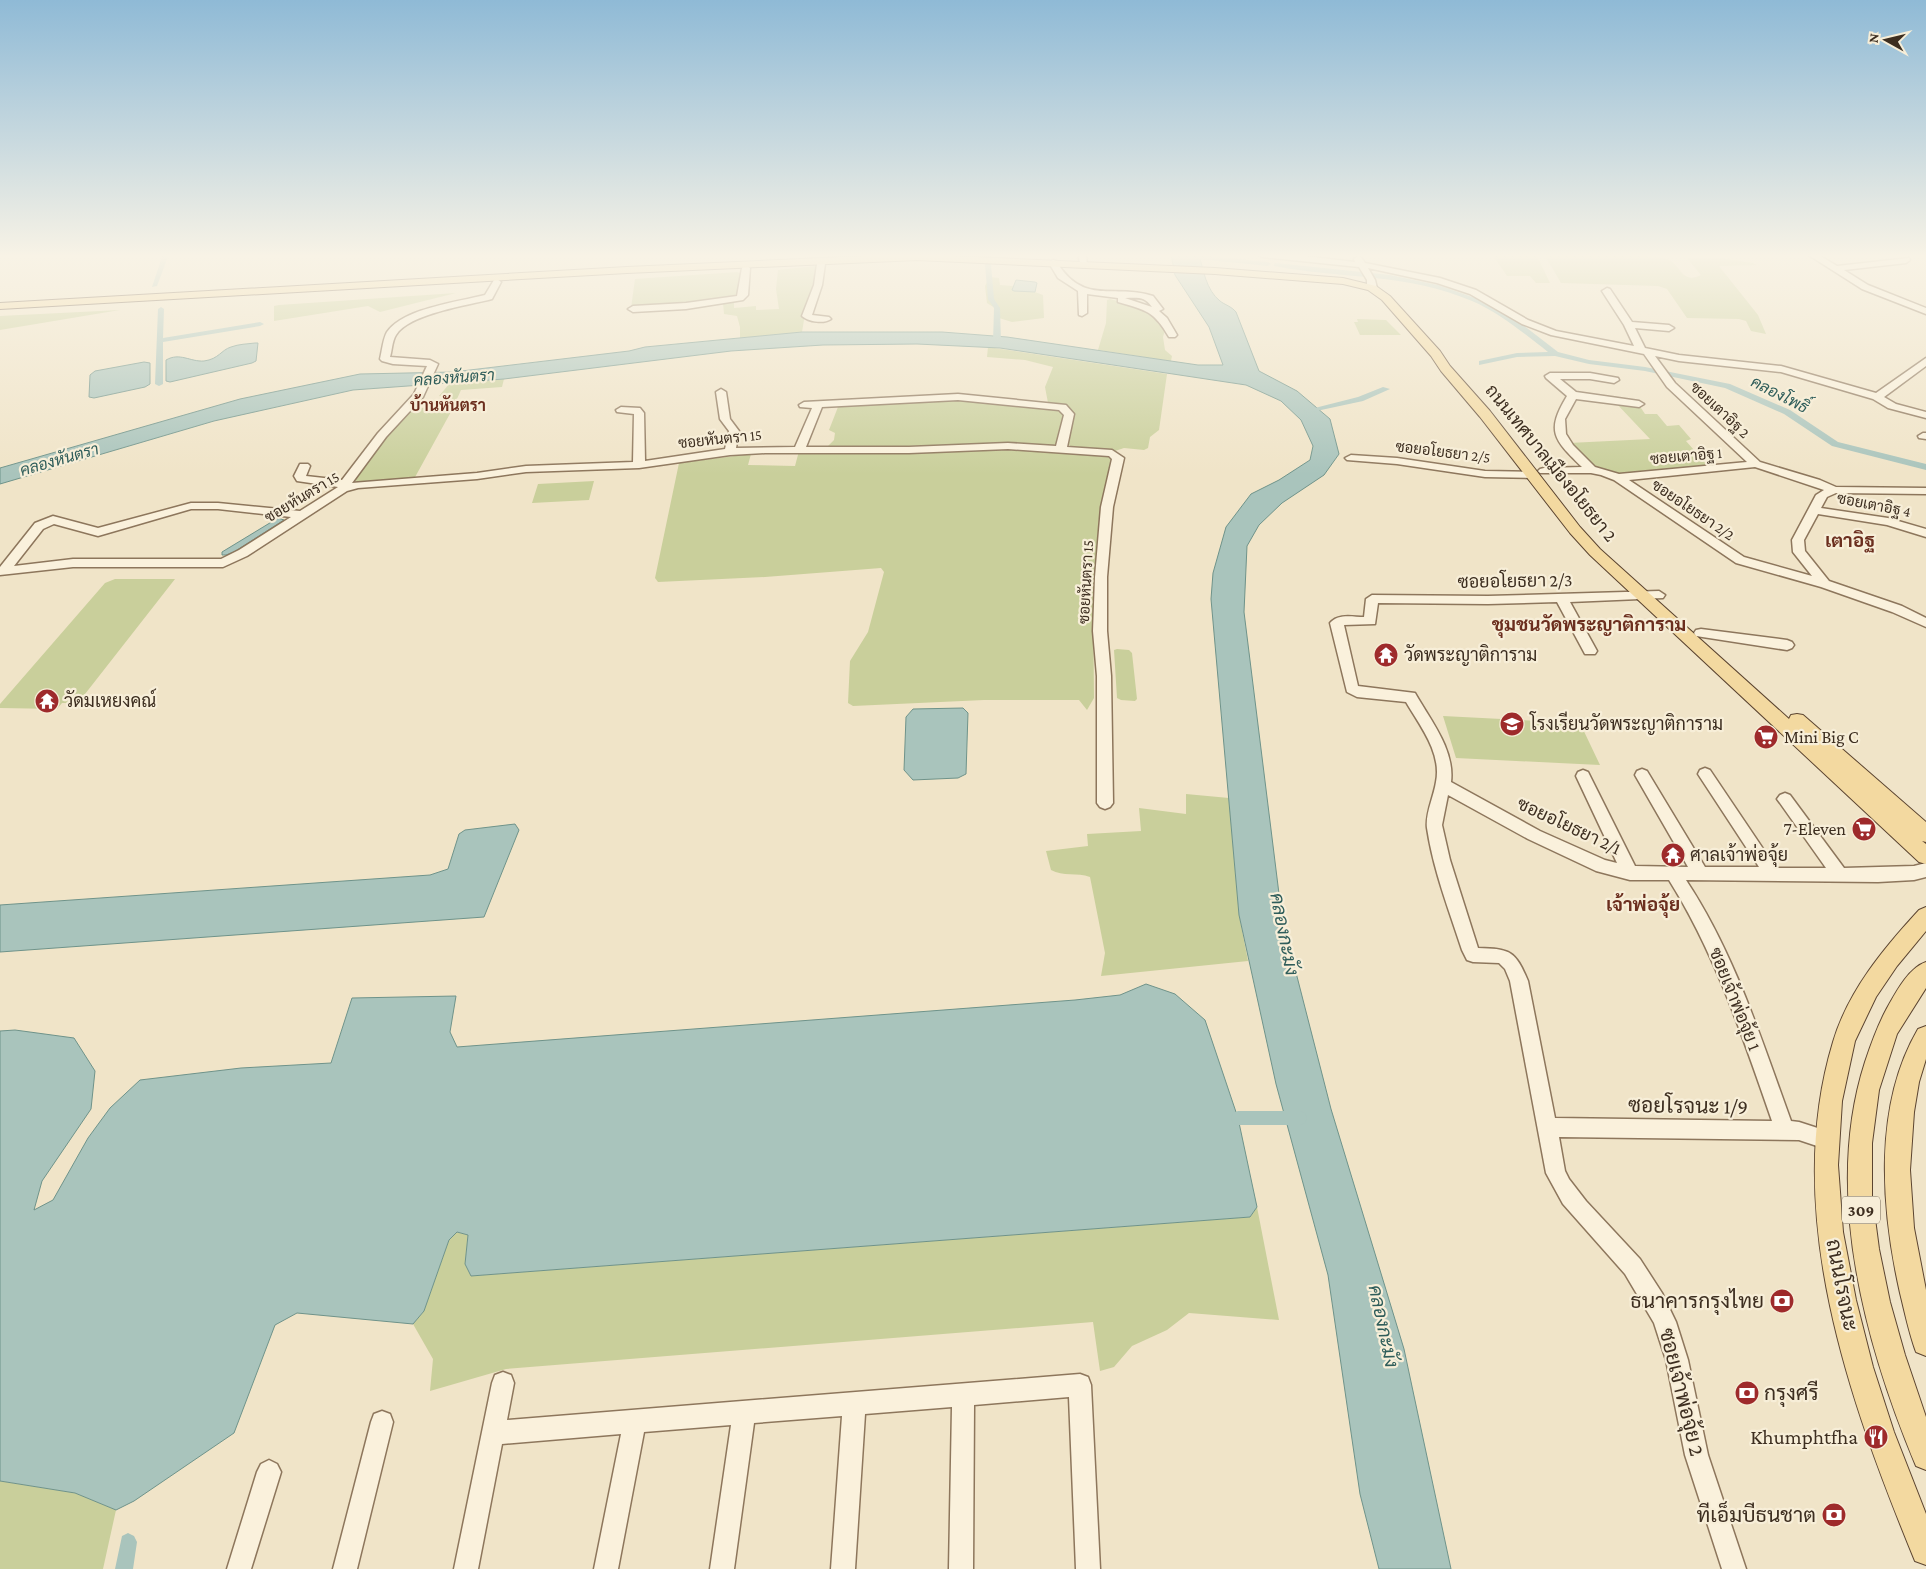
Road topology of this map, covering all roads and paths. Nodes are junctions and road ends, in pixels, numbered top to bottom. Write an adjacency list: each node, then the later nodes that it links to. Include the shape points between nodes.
1 (397, 327): 30 (street, via 393,330 385,359 433,364 422,391 382,434)
2 (1169, 327): 6 (street)
3 (1412, 327): 28 (main road, ถนนเทศบาลเมืองอโยธยา 2, via 1436,354 1456,366 1498,412)
4 (1539, 327): 7 (street)
5 (1630, 327): 7 (street, ซอยเตาอิฐ 2)
6 (1172, 335)
7 (1648, 355): 14 (street, via 1780,369); 24 (street, ซอยเตาอิฐ 2, via 1671,385)
8 (1926, 361): 9 (street)
9 (1913, 370): 10 (street); 14 (street)
10 (1926, 375)
11 (1614, 380): 13 (street, via 1550,375)
12 (721, 392): 22 (street, via 725,419 734,431)
13 (1574, 394): 16 (street); 27 (street, via 1560,417 1558,428 1562,438)
14 (1876, 397): 19 (street, via 1892,406)
15 (804, 404): 17 (street)
16 (1639, 404)
17 (818, 405): 20 (street, via 958,397 1062,407 1069,414); 21 (street)
18 (621, 410): 25 (street, via 639,413)
19 (1926, 415)
20 (1061, 448): 21 (street, ซอยหันตรา 15); 49 (street, ซอยหันตรา 15, via 1112,453 1118,458 1106,521 1101,577)
21 (800, 449): 22 (street, ซอยหันตรา 15)
22 (730, 452): 25 (street, ซอยหันตรา 15)
23 (1351, 458): 28 (street, ซอยอโยธยา 2/5, via 1485,474)
24 (1756, 464): 29 (street, ซอยเตาอิฐ 1); 31 (street)
25 (639, 465): 30 (street, ซอยหันตรา 15, via 526,469)
26 (304, 466): 30 (street, via 301,479)
27 (1591, 470): 28 (street, ซอยอโยธยา 2/2); 29 (street, ซอยอโยธยา 2/2)
28 (1538, 473): 38 (main road, ถนนเทศบาลเมืองอโยธยา 2, via 1575,530)
29 (1618, 478): 37 (street, ซอยอโยธยา 2/2, via 1740,560)
30 (344, 487): 34 (street, ซอยหันตรา 15)
31 (1834, 490): 32 (street); 33 (street, via 1822,495)
32 (1926, 491)
33 (1815, 510): 35 (street, ซอยเตาอิฐ 4, via 1888,522); 37 (street, via 1798,540 1798,547 1805,561)
34 (303, 515): 36 (street, ซอยหันตรา 15, via 223,563 72,563); 36 (street, via 191,506 98,532 53,520 39,526)
35 (1926, 533)
36 (2, 570)
37 (1825, 584): 40 (street, ซอยอโยธยา 2/2, via 1897,609)
38 (1651, 595): 39 (street, ซอยอโยธยา 2/3); 41 (main road, ถนนเทศบาลเมืองอโยธยา 2); 51 (main road, ถนนเทศบาลเมืองอโยธยา 2)
39 (1561, 598): 43 (street); 47 (street, ซอยอโยธยา 2/3, via 1372,599 1370,621 1337,621 1352,689 1410,697 1439,747 1445,767)
40 (1926, 623)
41 (1701, 633): 42 (street); 50 (main road, ถนนเทศบาลเมืองอโยธยา 2)
42 (1787, 645)
43 (1590, 651)
44 (1706, 774): 56 (street)
45 (1642, 775): 55 (street)
46 (1583, 776): 53 (street)
47 (1443, 785): 53 (street, ซอยอโยธยา 2/1, via 1534,835 1602,866); 61 (street, ซอยเจ้าพ่อจุ้ย 2, via 1434,825 1442,860 1472,955 1504,956 1514,967)
48 (1785, 799): 57 (street)
49 (1105, 803)
50 (1926, 834)
51 (1926, 856)
52 (1926, 870): 57 (street, ซอยอโยธยา 2/1)
53 (1630, 873): 54 (street, ซอยอโยธยา 2/1)
54 (1673, 873): 55 (street, ซอยอโยธยา 2/1); 62 (street, ซอยเจ้าพ่อจุ้ย 1, via 1691,899 1719,954)
55 (1700, 873): 56 (street, ซอยอโยธยา 2/1)
56 (1771, 874): 57 (street, ซอยอโยธยา 2/1)
57 (1839, 874)
58 (1926, 916): 63 (main road, ถนนโรจนะ, via 1887,963 1854,1018 1836,1074)
59 (1926, 971): 72 (main road, ถนนโรจนะ / 309, via 1884,1037 1872,1073 1864,1104 1859,1191 1865,1252 1884,1332)
60 (1926, 1036): 64 (main road, 309, via 1910,1069 1897,1144 1900,1228)
61 (1548, 1128): 62 (street, ซอยโรจนะ 1/9); 83 (street, ซอยเจ้าพ่อจุ้ย 2, via 1556,1173 1563,1188 1627,1259 1650,1291 1663,1318 1676,1358 1692,1439)
62 (1785, 1131): 63 (street, ซอยโรจนะ 1/9, via 1799,1131)
63 (1826, 1140): 74 (main road, ถนนโรจนะ, via 1830,1221 1848,1323 1886,1449)
64 (1926, 1342)
65 (503, 1383): 71 (street)
66 (963, 1394): 67 (street); 81 (street); 82 (street, via 1080,1385)
67 (854, 1403): 68 (street); 80 (street)
68 (744, 1412): 70 (street); 79 (street)
69 (382, 1422): 76 (street)
70 (635, 1422): 71 (street); 78 (street)
71 (494, 1434): 77 (street)
72 (1926, 1456)
73 (270, 1472): 75 (street)
74 (1926, 1550)
75 (239, 1569)
76 (345, 1569)
77 (466, 1569)
78 (606, 1569)
79 (722, 1569)
80 (843, 1569)
81 (961, 1569)
82 (1088, 1569)
83 (1734, 1569)

